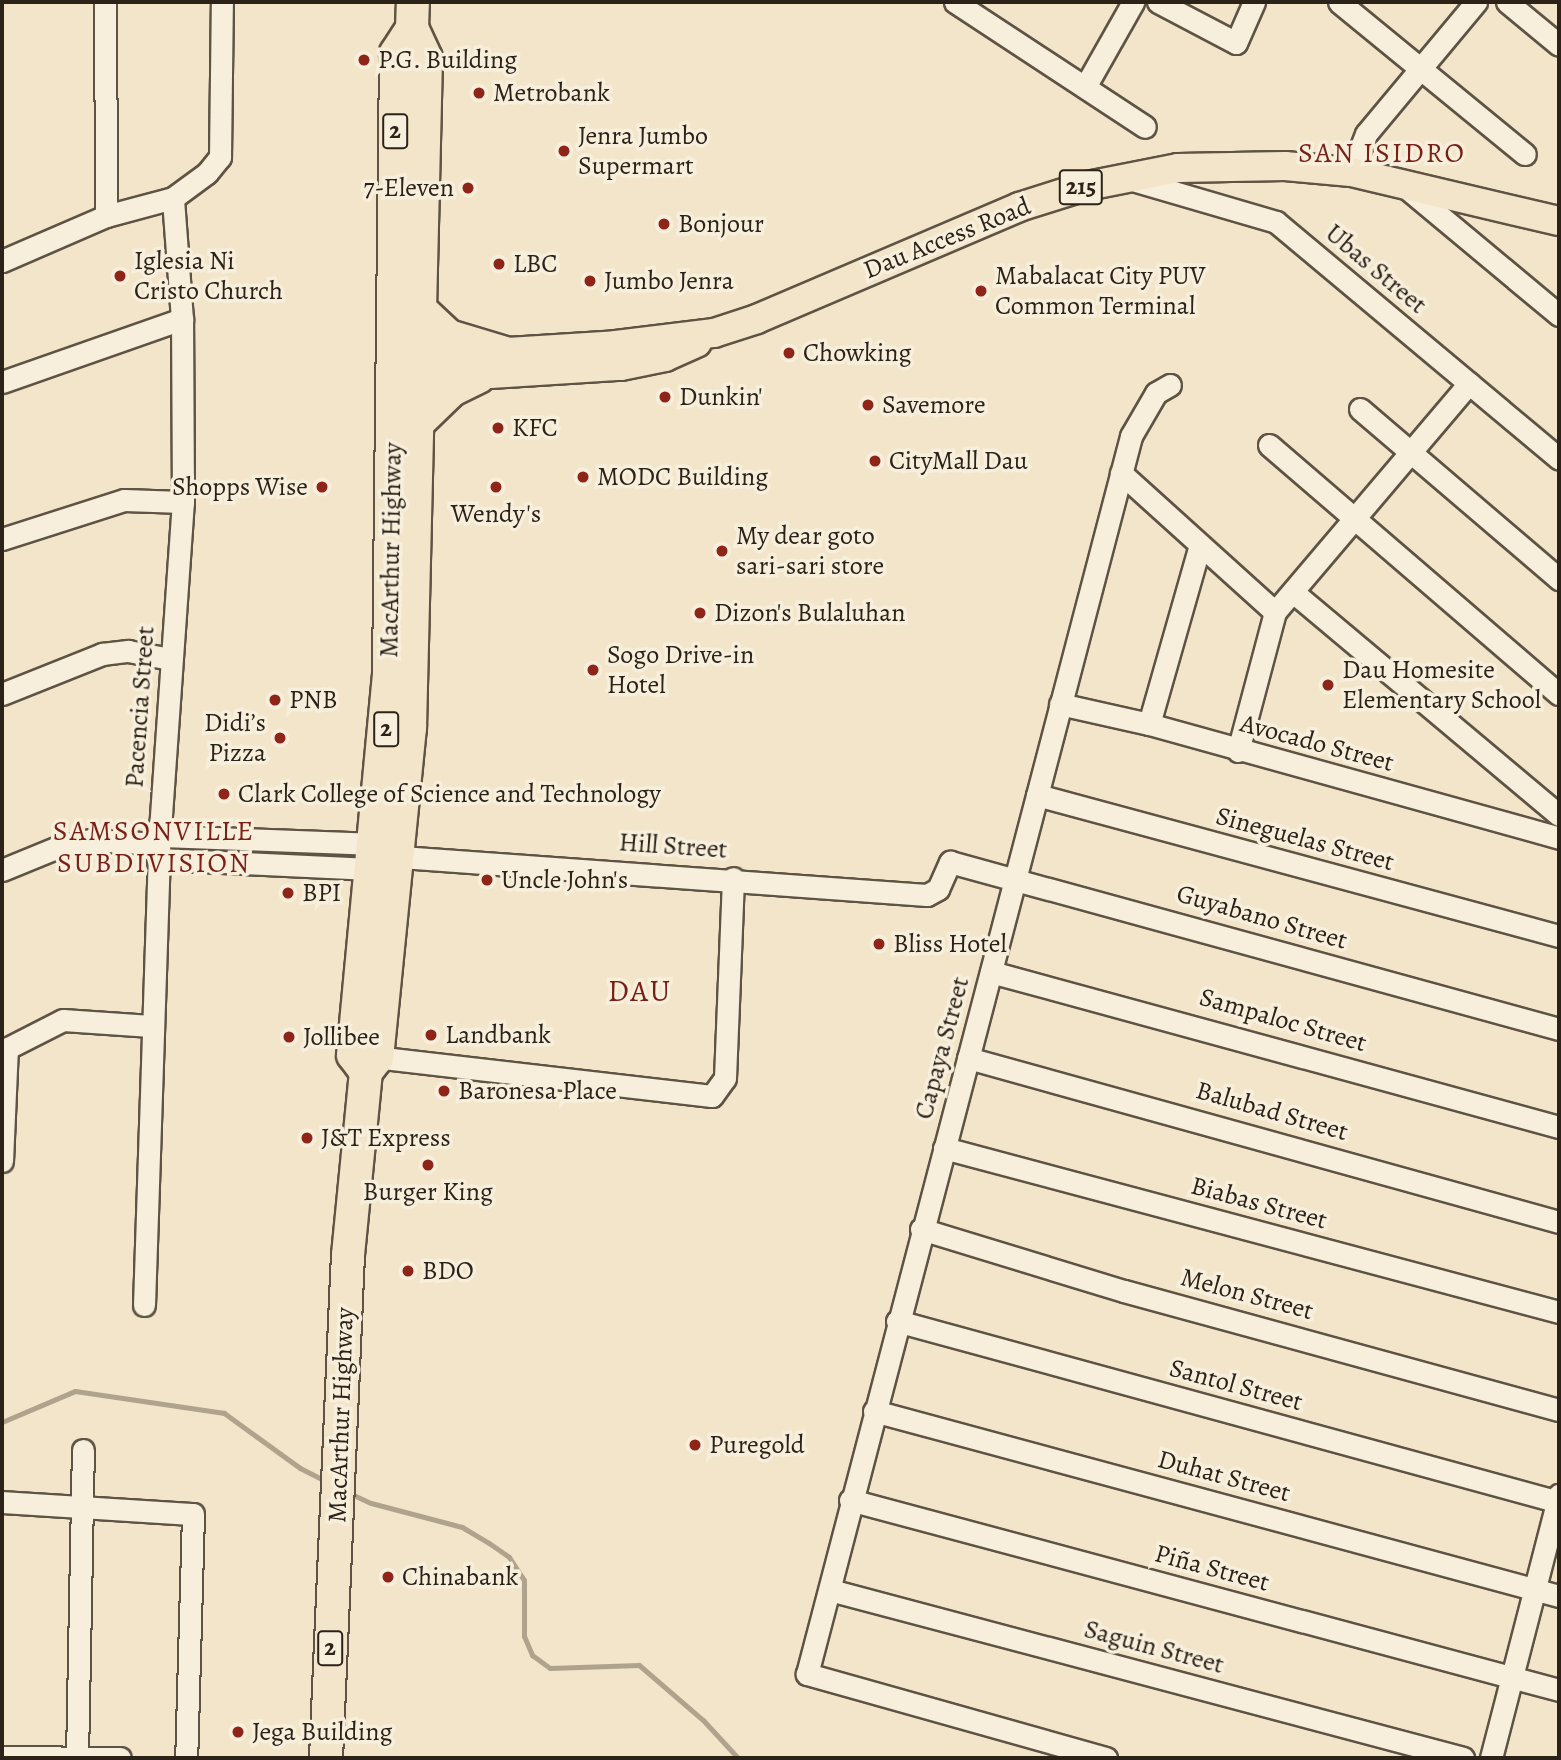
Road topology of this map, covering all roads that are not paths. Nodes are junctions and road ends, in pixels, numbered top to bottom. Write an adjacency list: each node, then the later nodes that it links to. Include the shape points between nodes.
1 (105, 2): 20 (street)
2 (222, 2): 19 (street, via 220,157 200,180)
3 (955, 2): 13 (street)
4 (1133, 2): 13 (street)
5 (1158, 2): 6 (street, via 1236,43)
6 (1254, 2)
7 (1339, 2): 12 (street)
8 (1476, 2): 12 (street)
9 (1507, 2): 11 (street)
10 (413, 15): 23 (highway, MacArthur Highway / 2, via 426,58); 28 (highway, MacArthur Highway / 2, via 396,54)
11 (1559, 45)
12 (1421, 70): 15 (street); 16 (street, via 1366,134)
13 (1085, 87): 14 (street)
14 (1145, 127)
15 (1525, 154)
16 (1351, 173): 17 (main road, Dau Access Road / 215, via 1223,165); 18 (main road, Dau Access Road / 215)
17 (1126, 178): 26 (main road, Dau Access Road / 215, via 1019,207 757,319); 31 (street, Ubas Street, via 1276,222)
18 (1397, 180): 21 (main road, Dau Access Road / 215); 24 (street)
19 (173, 198): 20 (street); 25 (street, Pacencia Street)
20 (106, 216): 22 (street)
21 (1559, 221)
22 (2, 261)
23 (421, 310): 27 (highway, via 449,336); 28 (highway, MacArthur Highway / 2)
24 (1559, 315)
25 (182, 319): 30 (street); 39 (street, Pacencia Street)
26 (714, 332): 27 (main road, Dau Access Road / 215); 29 (main road, Dau Access Road / 215, via 678,353 650,362)
27 (505, 353): 28 (main road, Dau Access Road / 215)
28 (407, 369): 29 (main road, Dau Access Road / 215); 34 (highway, MacArthur Highway / 2); 56 (highway, MacArthur Highway / 2)
29 (479, 377): 34 (highway, via 452,390)
30 (2, 382)
31 (1469, 383): 36 (street); 37 (street, Ubas Street)
32 (1170, 385): 38 (street, Capaya Street, via 1156,393 1131,436)
33 (1360, 409): 36 (street)
34 (420, 421): 56 (highway, MacArthur Highway / 2, via 411,728)
35 (1269, 445): 40 (street)
36 (1412, 454): 40 (street); 43 (street)
37 (1559, 459)
38 (1121, 473): 42 (street); 49 (street, Capaya Street)
39 (183, 502): 41 (street, via 124,499); 46 (street, Pacencia Street)
40 (1356, 522): 44 (street); 48 (street)
41 (2, 539)
42 (1199, 548): 45 (street); 50 (street)
43 (1559, 579)
44 (1293, 592): 45 (street); 53 (street)
45 (1275, 612): 51 (street)
46 (170, 659): 47 (street, via 128,651 102,654); 55 (street, Pacencia Street)
47 (2, 694)
48 (1559, 694)
49 (1060, 704): 50 (street, Avocado Street); 52 (street, Capaya Street)
50 (1149, 724): 51 (street, Avocado Street)
51 (1238, 751): 54 (street, Avocado Street)
52 (1037, 795): 60 (street, Capaya Street); 61 (street, Sineguelas Street)
53 (1559, 815)
54 (1559, 838)
55 (159, 846): 56 (street, Hill Street); 58 (street, Hill Street, via 90,840); 63 (street, Pacencia Street)
56 (379, 856): 59 (street, Hill Street); 67 (highway, MacArthur Highway / 2)
57 (950, 862): 59 (street, Hill Street, via 938,889 927,895); 60 (street, Guyabano Street)
58 (2, 870)
59 (733, 878): 67 (street, via 725,1078 712,1096)
60 (1017, 878): 62 (street, Capaya Street); 64 (street, Guyabano Street)
61 (1559, 936)
62 (991, 972): 66 (street, Capaya Street); 68 (street, Sampaloc Street)
63 (151, 1026): 65 (street, via 63,1020); 73 (street, Pacencia Street)
64 (1559, 1029)
65 (4, 1049): 70 (street)
66 (968, 1058): 69 (street, Capaya Street); 71 (street, Balubad Street)
67 (365, 1062): 92 (highway, MacArthur Highway / 2, via 346,1289)
68 (1559, 1127)
69 (944, 1148): 72 (street, Capaya Street); 74 (street, Biabas Street)
70 (2, 1161)
71 (1559, 1222)
72 (921, 1229): 75 (street, Capaya Street); 76 (street, Melon Street, via 1124,1291)
73 (144, 1305)
74 (1559, 1312)
75 (897, 1321): 77 (street, Capaya Street); 80 (street, Santol Street)
76 (1559, 1410)
77 (874, 1411): 79 (street, Capaya Street); 83 (street, Duhat Street)
78 (83, 1450): 82 (street)
79 (850, 1500): 84 (street, Capaya Street); 86 (street, Piña Street)
80 (1559, 1500): 83 (street)
81 (2, 1502): 82 (street)
82 (83, 1505): 89 (street); 91 (street, via 193,1514)
83 (1535, 1589): 85 (street, Duhat Street); 86 (street)
84 (830, 1590): 93 (street, Capaya Street, via 807,1674); 94 (street, Saguin Street)
85 (1559, 1596)
86 (1510, 1677): 87 (street, Piña Street); 95 (street)
87 (1559, 1690)
88 (2, 1757): 89 (street)
89 (77, 1757): 90 (street)
90 (120, 1758)
91 (186, 1758)
92 (326, 1758)
93 (1106, 1758)
94 (1463, 1758)
95 (1491, 1758)

